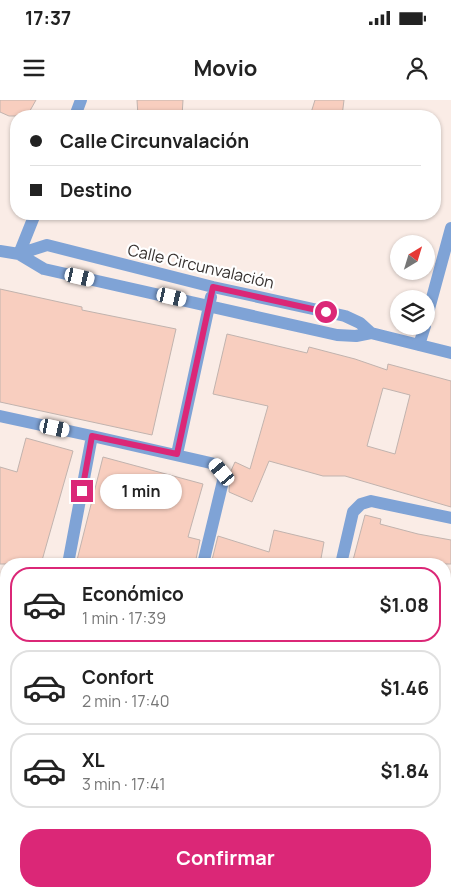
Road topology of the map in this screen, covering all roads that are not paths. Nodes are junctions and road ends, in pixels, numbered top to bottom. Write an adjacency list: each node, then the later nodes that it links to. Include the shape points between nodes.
1 (33, 220): 4 (street)
2 (451, 228): 6 (street)
3 (0, 251): 4 (street, Calle Circunvalación)
4 (19, 254): 5 (street, Calle Circunvalación, via 47,245); 7 (street, Calle Circunvalación, via 44,269)
5 (213, 287): 7 (street); 8 (street, Calle Circunvalación, via 345,316)
6 (434, 290)
7 (209, 305): 8 (street, Calle Circunvalación, via 337,335); 14 (street)
8 (371, 333): 10 (street, Calle Circunvalación)
9 (422, 335): 10 (street)
10 (419, 346): 11 (street, Calle Circunvalación)
11 (451, 354)
12 (0, 416): 13 (street)
13 (92, 436): 14 (street); 16 (street)
14 (177, 454): 17 (street, via 215,464 222,472 224,481)
15 (451, 518): 18 (street, via 371,500 353,512)
16 (69, 558)
17 (205, 558)
18 (342, 558)

